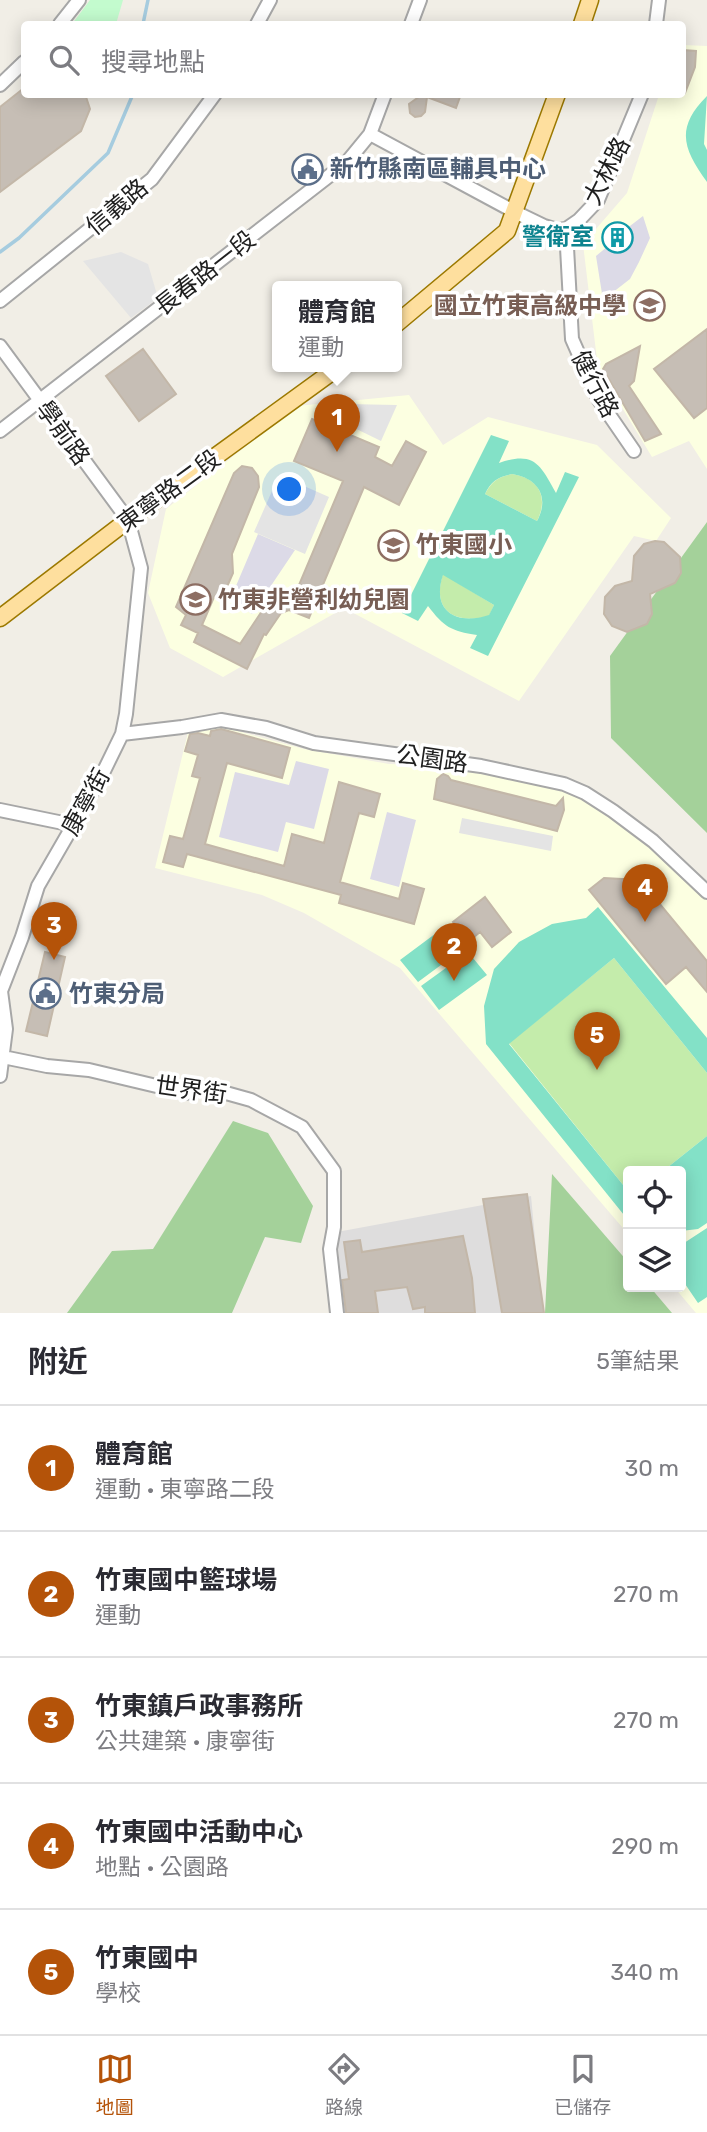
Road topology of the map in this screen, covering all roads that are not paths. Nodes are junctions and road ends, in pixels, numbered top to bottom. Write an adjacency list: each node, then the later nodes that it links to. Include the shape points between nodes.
1 (79, 0): 6 (street)
2 (270, 0): 7 (street)
3 (420, 0): 8 (street)
4 (590, 0): 9 (main road)
5 (659, 0): 10 (street)
6 (62, 21)
7 (259, 21)
8 (412, 21)
9 (583, 21)
10 (656, 21)
11 (21, 65): 12 (street)
12 (0, 85)
13 (212, 98): 20 (street, 信義路, via 152,179)
14 (384, 98): 17 (street, 長春路一段)
15 (556, 98): 18 (main road)
16 (640, 98): 19 (street, 大林路, via 598,200)
17 (370, 134): 18 (street); 24 (street, 長春路一段, via 347,162)
18 (515, 212): 19 (street, 大林路, via 544,226); 21 (main road, via 507,231)
19 (566, 229): 26 (street, 健行路, via 572,339 599,400)
20 (0, 301)
21 (402, 320)
22 (0, 346): 24 (street, 學前路)
23 (332, 372): 27 (main road, 東寧路二段)
24 (39, 401): 25 (street, 長春路一段); 27 (street, 學前路)
25 (0, 431)
26 (634, 450)
27 (128, 520): 28 (main road, 東寧路二段); 29 (street, 康寧街, via 141,568)
28 (0, 618)
29 (122, 734): 31 (street, 康寧街); 32 (street, 公園路, via 221,720 314,743 481,766 564,785 613,811)
30 (0, 810): 31 (street)
31 (73, 825): 33 (street, 康寧街, via 38,886)
32 (707, 892)
33 (0, 991): 34 (street, 康寧街, via 6,1029)
34 (3, 1057): 35 (street, 康寧街); 36 (street, 世界街, via 89,1070 186,1093 208,1088 251,1100 302,1127 334,1171 330,1249)
35 (0, 1076)
36 (337, 1313)

